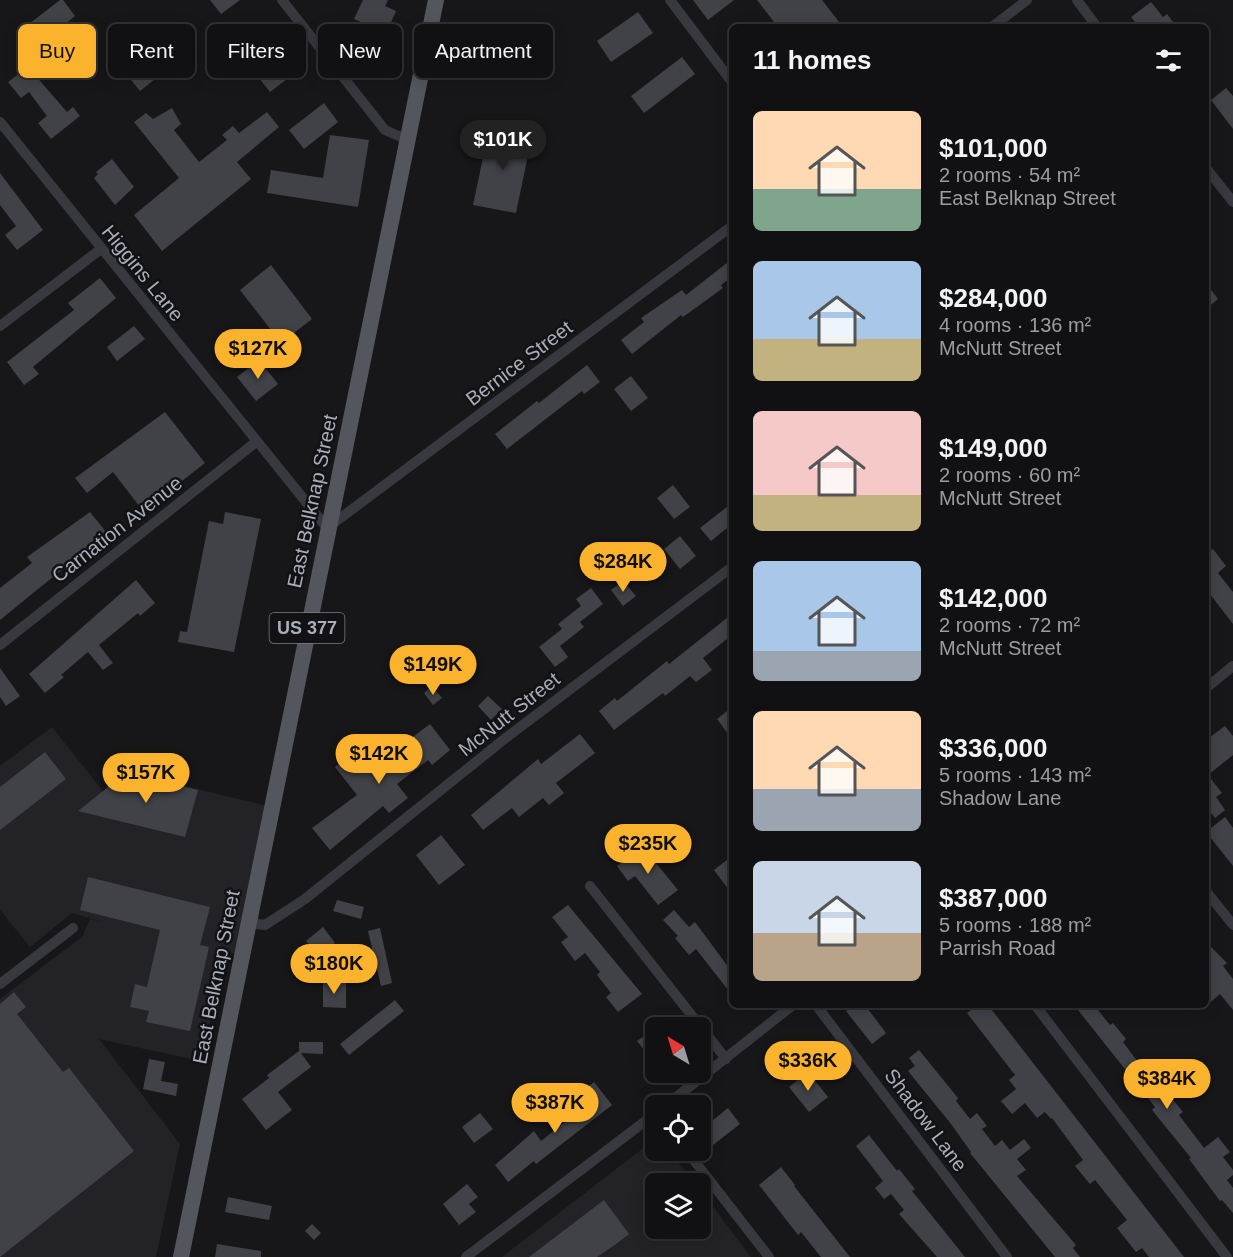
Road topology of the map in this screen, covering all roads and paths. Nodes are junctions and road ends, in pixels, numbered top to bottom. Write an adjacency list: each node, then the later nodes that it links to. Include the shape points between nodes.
1 (282, 0): 10 (street, via 385,130)
2 (436, 0): 10 (main road, East Belknap Street / US 377)
3 (670, 0): 8 (street)
4 (1027, 0): 6 (street)
5 (1077, 0): 7 (street)
6 (996, 24)
7 (1096, 24)
8 (729, 78)
9 (0, 122): 14 (street, Higgins Lane)
10 (408, 140): 17 (main road, East Belknap Street / US 377)
11 (1209, 172): 12 (street)
12 (1233, 201)
13 (729, 228): 17 (street, Bernice Street)
14 (101, 249): 15 (street); 16 (street, Higgins Lane)
15 (0, 326)
16 (256, 442): 17 (street, Higgins Lane); 19 (street, Carnation Avenue)
17 (327, 528): 24 (main road, East Belknap Street / US 377)
18 (729, 569): 24 (street, McNutt Street, via 507,737 304,899 265,925)
19 (0, 645)
20 (1233, 666): 21 (street)
21 (1209, 686)
22 (590, 886): 31 (street)
23 (1209, 895): 25 (street)
24 (249, 923): 35 (main road, East Belknap Street / US 377)
25 (1233, 925)
26 (73, 928): 27 (street)
27 (0, 984)
28 (789, 1008): 31 (street)
29 (818, 1008): 38 (street, Shadow Lane)
30 (1037, 1008): 39 (street)
31 (726, 1059): 32 (street)
32 (679, 1095)
33 (645, 1121): 36 (street)
34 (695, 1161): 37 (street)
35 (181, 1257)
36 (466, 1257)
37 (769, 1257)
38 (1007, 1257)
39 (1227, 1257)

